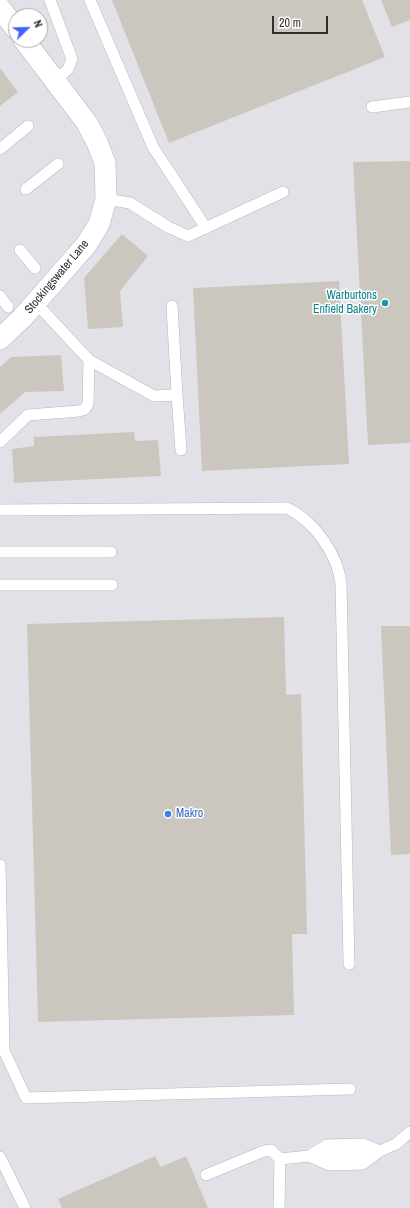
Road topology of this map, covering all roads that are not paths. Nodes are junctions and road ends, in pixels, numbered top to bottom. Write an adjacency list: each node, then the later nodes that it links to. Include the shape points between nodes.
1 (50, 0): 6 (lane, via 72,59 68,70)
2 (90, 0): 15 (lane, via 153,147)
3 (0, 8): 4 (street)
4 (8, 18)
5 (30, 48): 6 (street, Stockingswater Lane)
6 (55, 81): 14 (street, Stockingswater Lane, via 87,123 97,142 105,163)
7 (410, 102): 8 (lane)
8 (372, 107)
9 (28, 126): 10 (lane)
10 (0, 149)
11 (58, 164): 12 (lane)
12 (26, 189)
13 (283, 192): 15 (lane)
14 (106, 199): 15 (lane, via 130,203 168,227 188,236); 19 (street, Stockingswater Lane, via 99,224 86,245)
15 (206, 228)
16 (20, 250): 17 (lane)
17 (35, 268)
18 (0, 296): 21 (lane)
19 (36, 303): 22 (street, Stockingswater Lane); 23 (lane)
20 (172, 306): 24 (lane)
21 (8, 307)
22 (0, 340)
23 (89, 360): 24 (lane, via 154,396); 25 (lane, via 88,404 85,409 28,415)
24 (177, 395): 26 (lane)
25 (0, 442)
26 (181, 450)
27 (0, 510): 33 (lane, via 287,508 302,517 320,535 336,563 341,583)
28 (0, 552): 29 (lane)
29 (111, 552)
30 (0, 585): 31 (lane)
31 (112, 585)
32 (0, 865): 34 (lane)
33 (349, 964)
34 (2, 1047): 35 (lane, via 26,1098)
35 (350, 1089)
36 (410, 1132): 37 (lane, via 396,1144)
37 (380, 1151): 38 (lane, via 362,1144 327,1145); 38 (lane, via 363,1164 328,1165)
38 (309, 1156): 40 (lane)
39 (0, 1157): 42 (lane)
40 (280, 1159): 41 (lane, via 271,1150 264,1151); 43 (lane)
41 (206, 1175)
42 (25, 1208)
43 (279, 1208)

